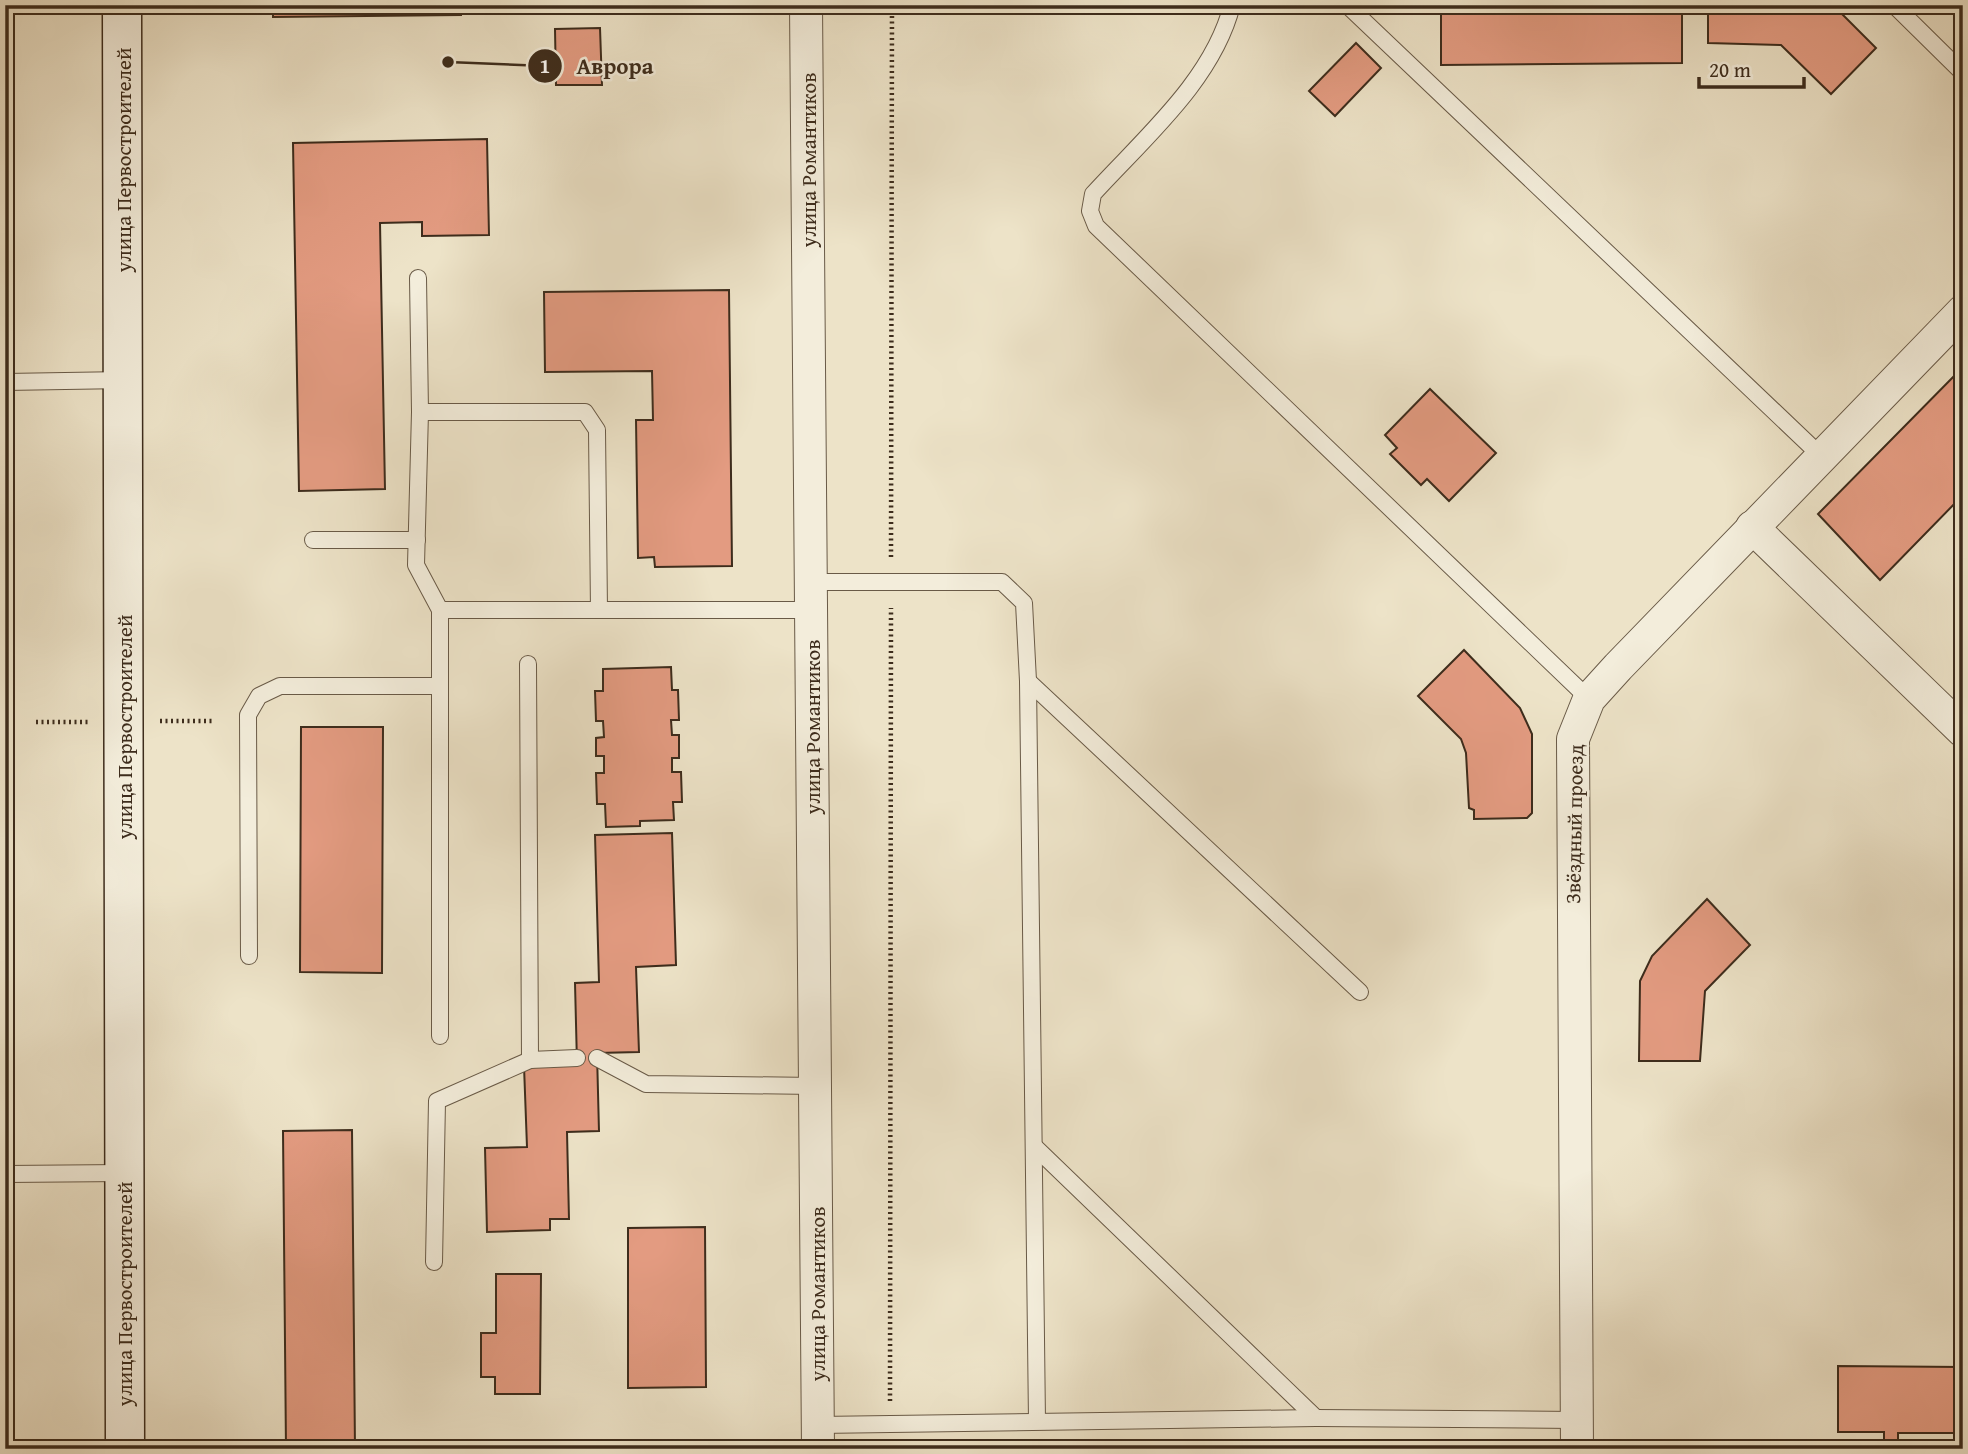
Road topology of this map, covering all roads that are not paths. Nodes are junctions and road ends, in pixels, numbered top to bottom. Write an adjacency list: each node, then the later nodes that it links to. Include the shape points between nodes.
1 (122, 5): 9 (street, улица Первостроителей)
2 (806, 5): 16 (street, улица Романтиков)
3 (1232, 5): 22 (lane, via 1216,52 1204,71 1093,194 1090,211 1096,226)
4 (1347, 5): 12 (lane)
5 (1894, 5): 6 (lane)
6 (1963, 73)
7 (418, 278): 11 (lane)
8 (1963, 311): 12 (street, Звёздный проезд)
9 (125, 380): 10 (lane); 32 (street, улица Первостроителей)
10 (5, 382)
11 (420, 412): 15 (lane); 18 (lane, via 585,412 597,430)
12 (1820, 455): 13 (street, Звёздный проезд)
13 (1752, 527): 22 (street, Звёздный проезд); 23 (street)
14 (313, 540): 15 (lane)
15 (417, 540): 17 (lane, via 416,565)
16 (811, 596): 18 (lane); 20 (lane, via 891,582 1002,582 1024,603); 30 (street, улица Романтиков)
17 (440, 610): 18 (lane); 21 (lane)
18 (599, 610)
19 (528, 664): 29 (lane)
20 (1028, 681): 25 (lane); 31 (lane)
21 (440, 686): 24 (lane, via 280,686 259,696 248,715); 26 (lane)
22 (1589, 699): 37 (street, Звёздный проезд, via 1573,739)
23 (1963, 731)
24 (249, 956)
25 (1360, 992)
26 (440, 1036)
27 (577, 1058): 29 (lane)
28 (597, 1058): 30 (lane, via 646,1084)
29 (530, 1060): 34 (lane, via 436,1101)
30 (815, 1086): 38 (street, улица Романтиков)
31 (1035, 1147): 35 (lane); 36 (lane)
32 (124, 1173): 33 (lane); 39 (street, улица Первостроителей)
33 (5, 1174)
34 (434, 1262)
35 (1316, 1418): 36 (lane); 37 (lane)
36 (1037, 1422): 38 (lane, via 890,1424)
37 (1576, 1434)
38 (818, 1437)
39 (125, 1449)

